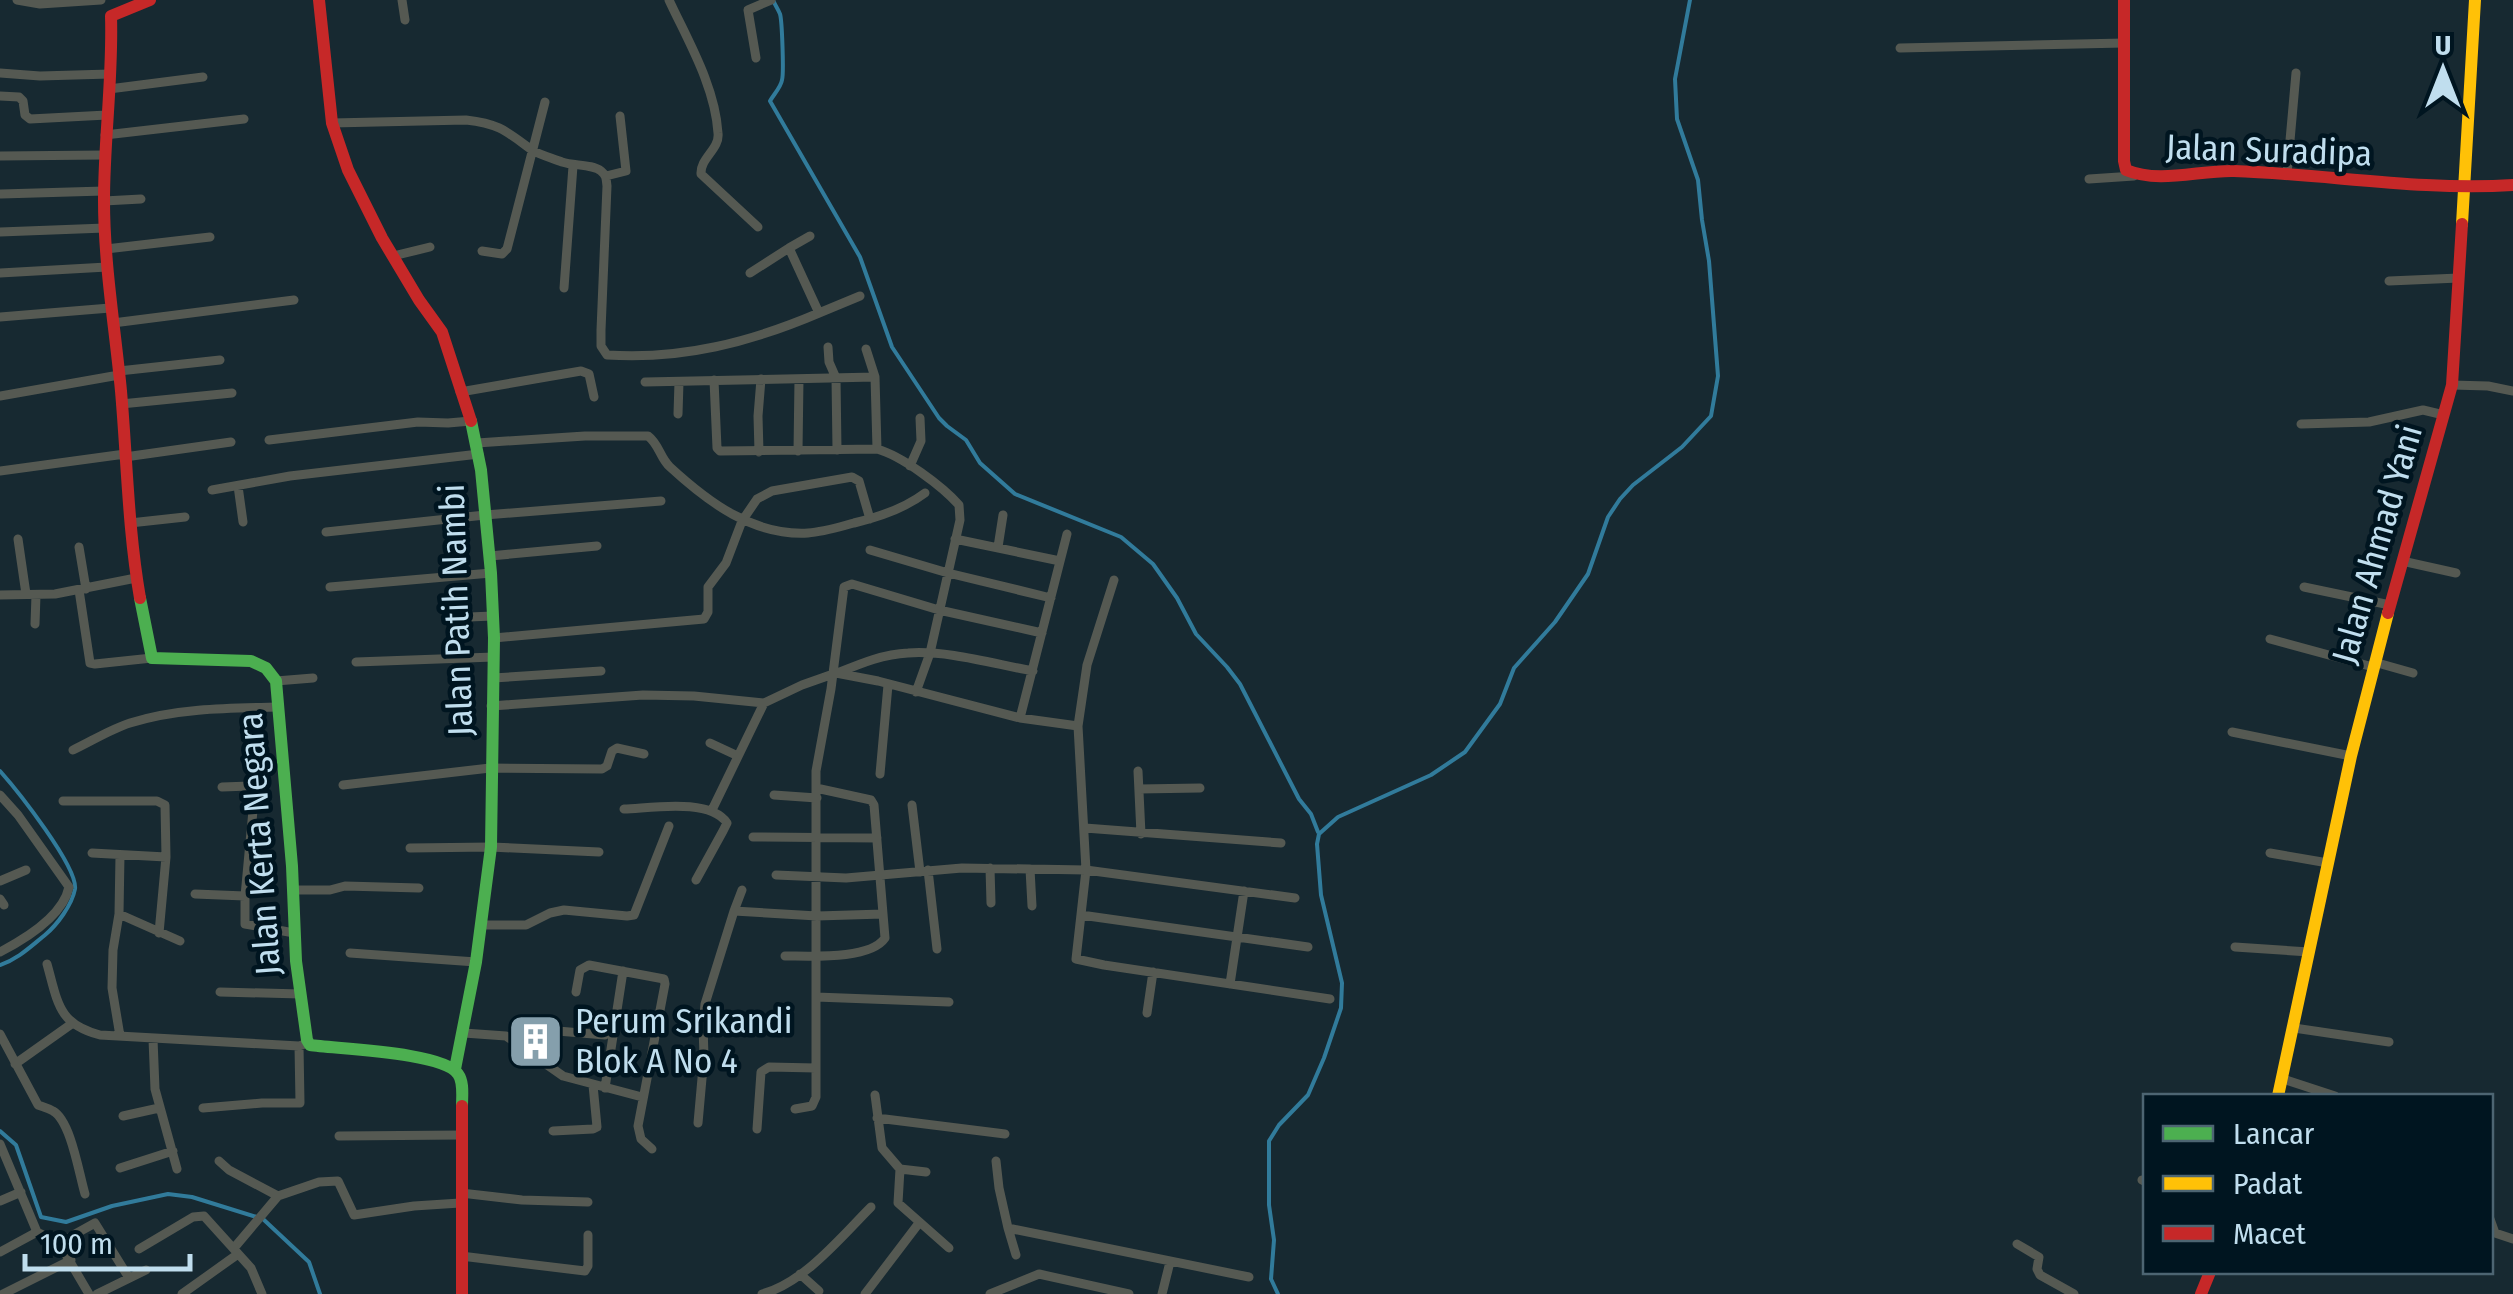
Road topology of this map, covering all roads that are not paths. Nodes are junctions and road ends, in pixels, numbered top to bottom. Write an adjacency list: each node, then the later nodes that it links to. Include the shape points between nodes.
1 (17, 0): 2 (street)
2 (101, 0)
3 (110, 0): 12 (street)
4 (150, 0): 12 (street)
5 (319, 0): 26 (street, Jalan Patih Nambi)
6 (402, 0): 13 (street)
7 (669, 0): 41 (street, via 709,90 718,132 701,174)
8 (772, 0): 11 (street)
9 (2124, 0): 14 (street, Jalan Suradipa)
10 (2474, 0): 37 (street, Jalan Ahmad Yani)
11 (746, 5): 16 (street)
12 (111, 16): 20 (street)
13 (405, 20)
14 (2124, 43): 15 (street); 34 (street, Jalan Suradipa, via 2124,161)
15 (1900, 48)
16 (756, 58)
17 (0, 73): 20 (street)
18 (2296, 74): 32 (street)
19 (204, 78): 20 (street)
20 (110, 82): 23 (street)
21 (0, 96): 23 (street, via 19,97 30,118)
22 (545, 102): 28 (street)
23 (107, 114): 27 (street)
24 (620, 116): 33 (street, via 626,171)
25 (244, 119): 27 (street)
26 (332, 123): 28 (street, via 486,122); 50 (street, Jalan Patih Nambi, via 348,170)
27 (105, 135): 29 (street)
28 (534, 152): 31 (street); 49 (street, via 508,250)
29 (104, 155): 30 (street); 39 (street)
30 (0, 156)
31 (573, 166): 33 (street); 56 (street)
32 (2287, 174): 34 (street, Jalan Suradipa); 37 (street, Jalan Suradipa)
33 (606, 176): 60 (street, via 604,353 706,351)
34 (2137, 176): 35 (street)
35 (2089, 179)
36 (2513, 185): 37 (street, Jalan Suradipa)
37 (2463, 188): 54 (street, Jalan Ahmad Yani)
38 (1, 194): 39 (street)
39 (104, 196): 40 (street); 42 (street)
40 (141, 199)
41 (758, 227)
42 (105, 228): 43 (street); 48 (street)
43 (0, 232)
44 (810, 236): 47 (street)
45 (210, 238): 48 (street)
46 (430, 248): 50 (street)
47 (788, 248): 53 (street); 60 (street)
48 (106, 250): 51 (street)
49 (482, 251)
50 (393, 256): 76 (street, Jalan Patih Nambi, via 442,332)
51 (107, 268): 52 (street); 59 (street)
52 (0, 272)
53 (750, 273)
54 (2459, 278): 55 (street); 74 (street, Jalan Ahmad Yani)
55 (2389, 281)
56 (564, 288)
57 (860, 296): 60 (street)
58 (294, 300): 62 (street)
59 (110, 308): 61 (street); 62 (street)
60 (819, 313)
61 (0, 317)
62 (112, 323): 66 (street)
63 (828, 347): 69 (street)
64 (866, 349): 67 (street)
65 (220, 360): 66 (street)
66 (119, 373): 78 (street); 80 (street)
67 (875, 377): 69 (street); 89 (street)
68 (798, 378): 69 (street); 70 (street); 91 (street)
69 (836, 378): 90 (street)
70 (760, 379): 71 (street); 92 (street)
71 (714, 380): 73 (street); 92 (street, via 716,448)
72 (644, 382): 73 (street)
73 (679, 382): 81 (street)
74 (2452, 385): 75 (street); 82 (street, Jalan Ahmad Yani)
75 (2513, 391)
76 (460, 392): 79 (street, via 581,371 591,378); 84 (street, Jalan Patih Nambi)
77 (232, 393): 80 (street)
78 (0, 396)
79 (594, 397)
80 (121, 404): 93 (street)
81 (678, 414)
82 (2444, 415): 85 (street, via 2423,410 2362,423); 117 (street, Jalan Ahmad Yani)
83 (920, 418): 94 (street, via 921,441)
84 (470, 420): 86 (street); 88 (street, Jalan Patih Nambi)
85 (2301, 424)
86 (269, 440)
87 (231, 442): 93 (street)
88 (478, 448): 96 (street); 100 (street, Jalan Patih Nambi); 104 (street, via 648,436 666,464)
89 (877, 449): 90 (street); 94 (street)
90 (838, 450): 91 (street)
91 (798, 451): 92 (street)
92 (759, 452)
93 (125, 455): 95 (street); 106 (street)
94 (910, 466): 110 (street, via 959,505)
95 (0, 471)
96 (238, 486): 97 (street); 105 (street)
97 (212, 490)
98 (925, 493): 103 (street)
99 (661, 501): 100 (street)
100 (485, 515): 107 (street); 115 (street, Jalan Patih Nambi)
101 (1003, 515): 113 (street)
102 (185, 518): 106 (street)
103 (870, 519): 104 (street, via 802,533); 104 (street, via 859,481 852,478 765,493)
104 (742, 521): 135 (street, via 726,564 708,586 704,619)
105 (243, 522)
106 (130, 524): 121 (street)
107 (326, 532)
108 (1067, 534): 116 (street)
109 (18, 539): 126 (street)
110 (955, 539): 113 (street); 119 (street)
111 (598, 546): 115 (street)
112 (78, 547): 125 (street)
113 (998, 547): 116 (street)
114 (870, 550): 119 (street)
115 (490, 556): 118 (street, Jalan Patih Nambi)
116 (1060, 561): 128 (street)
117 (2402, 561): 120 (street); 129 (street, Jalan Ahmad Yani)
118 (491, 573): 124 (street); 131 (street, Jalan Patih Nambi)
119 (948, 573): 128 (street); 130 (street)
120 (2456, 573)
121 (136, 578): 125 (street); 139 (street)
122 (1114, 580): 155 (street, via 1086,665)
123 (2304, 587): 129 (street)
124 (330, 588)
125 (82, 589): 126 (street); 139 (street, via 89,662)
126 (31, 594): 127 (street); 133 (street)
127 (0, 595)
128 (1051, 598): 134 (street)
129 (2390, 606): 141 (street, Jalan Ahmad Yani)
130 (939, 610): 134 (street); 137 (street); 144 (street, via 846,585)
131 (493, 616): 132 (street); 135 (street, Jalan Patih Nambi)
132 (468, 617)
133 (35, 624)
134 (1042, 634): 143 (street)
135 (494, 638): 138 (street, Jalan Patih Nambi)
136 (2270, 640): 141 (street)
137 (930, 653): 143 (street); 144 (street, via 880,657); 150 (street)
138 (494, 657): 140 (street); 147 (street, Jalan Patih Nambi)
139 (152, 658): 148 (street, Jalan Kerta Negara, via 251,662)
140 (356, 662)
141 (2373, 664): 145 (street); 161 (street, Jalan Ahmad Yani)
142 (601, 671): 147 (street)
143 (1033, 672): 154 (street)
144 (834, 674): 149 (street); 151 (street); 169 (street)
145 (2413, 674)
146 (313, 678): 148 (street)
147 (493, 678): 152 (street, Jalan Patih Nambi)
148 (278, 681): 153 (street, Jalan Kerta Negara)
149 (888, 685): 150 (street); 164 (street)
150 (916, 692): 154 (street)
151 (764, 703): 152 (street, via 643,695); 160 (street)
152 (491, 706): 162 (street, Jalan Patih Nambi)
153 (278, 708): 158 (street, via 147,719); 202 (street, Jalan Kerta Negara)
154 (1020, 718): 155 (street)
155 (1078, 726): 177 (street)
156 (2232, 732): 161 (street)
157 (710, 743): 160 (street)
158 (73, 750)
159 (644, 754): 162 (street, via 617,748 602,769)
160 (738, 756): 175 (street)
161 (2351, 756): 190 (street, Jalan Ahmad Yani)
162 (490, 768): 165 (street); 183 (street, Jalan Patih Nambi)
163 (1138, 771): 168 (street)
164 (880, 774)
165 (344, 785)
166 (222, 787): 206 (street, via 255,790)
167 (1200, 788): 168 (street)
168 (1139, 790): 178 (street)
169 (817, 793): 171 (street); 180 (street, via 870,800); 181 (street)
170 (0, 795): 223 (street, via 69,887 54,914)
171 (774, 795)
172 (63, 802): 189 (street, via 163,803)
173 (912, 805): 195 (street)
174 (624, 809): 175 (street)
175 (712, 810): 199 (street, via 727,823)
176 (669, 826): 215 (street, via 634,915 564,910 521,926)
177 (1085, 828): 178 (street); 194 (street)
178 (1141, 834): 182 (street)
179 (753, 837): 181 (street)
180 (877, 838): 181 (street); 197 (street)
181 (818, 839): 198 (street)
182 (1281, 843)
183 (491, 847): 184 (street); 185 (street); 215 (street, Jalan Patih Nambi)
184 (410, 848)
185 (599, 852)
186 (92, 853): 188 (street)
187 (2270, 853): 190 (street)
188 (120, 855): 189 (street); 211 (street)
189 (166, 857): 217 (street)
190 (2328, 863): 224 (street, Jalan Ahmad Yani)
191 (990, 868): 192 (street); 195 (street); 208 (street)
192 (1030, 869): 194 (street); 209 (street)
193 (26, 870): 200 (street)
194 (1086, 870): 204 (street); 213 (street)
195 (924, 871): 197 (street); 222 (street)
196 (776, 875): 198 (street)
197 (879, 876): 198 (street); 212 (street)
198 (816, 878): 214 (street)
199 (696, 880)
200 (0, 881)
201 (419, 888): 202 (street)
202 (292, 890): 216 (street, Jalan Kerta Negara)
203 (742, 890): 210 (street)
204 (1244, 891): 207 (street); 218 (street)
205 (194, 894): 206 (street)
206 (245, 896): 216 (street, via 247,925)
207 (1295, 898)
208 (991, 903)
209 (1032, 906)
210 (734, 911): 214 (street); 265 (street, via 706,1004)
211 (119, 914): 217 (street); 245 (street, via 112,988)
212 (883, 914): 214 (street); 227 (street, via 881,945)
213 (1081, 915): 218 (street); 231 (street, via 1076,959)
214 (817, 916): 227 (street)
215 (480, 925): 228 (street, Jalan Patih Nambi)
216 (294, 932): 235 (street, Jalan Kerta Negara)
217 (159, 933): 219 (street)
218 (1237, 936): 221 (street); 232 (street)
219 (180, 941)
220 (2235, 946): 224 (street)
221 (1308, 947)
222 (936, 949)
223 (0, 952)
224 (2309, 952): 241 (street, Jalan Ahmad Yani)
225 (350, 953): 228 (street)
226 (785, 956): 227 (street)
227 (816, 956): 236 (street)
228 (476, 962): 242 (street, Jalan Patih Nambi)
229 (46, 964): 240 (street)
230 (624, 971): 234 (street, via 584,966); 255 (street); 259 (street, via 665,982)
231 (1153, 972): 232 (street); 239 (street)
232 (1230, 984): 237 (street)
233 (220, 992): 235 (street)
234 (576, 992)
235 (300, 994): 249 (street, Jalan Kerta Negara)
236 (816, 997): 238 (street); 251 (street)
237 (1330, 1000)
238 (949, 1002)
239 (1147, 1013)
240 (70, 1024): 245 (street); 250 (street)
241 (2294, 1028): 248 (street); 253 (street, Jalan Ahmad Yani)
242 (464, 1032): 246 (street); 252 (street, Jalan Patih Nambi)
243 (0, 1034): 250 (street)
244 (605, 1034): 246 (street, via 522,1028)
245 (120, 1036): 247 (street)
246 (509, 1038): 254 (street, via 563,1076)
247 (152, 1039): 249 (street); 260 (street)
248 (2389, 1042)
249 (304, 1045): 252 (street, via 389,1053); 261 (street, via 300,1104)
250 (16, 1064): 281 (street, via 38,1105 62,1121)
251 (816, 1068): 262 (street, via 814,1104); 266 (street, via 762,1070)
252 (455, 1069): 268 (street)
253 (2283, 1079): 256 (street, Jalan Ahmad Yani); 257 (street)
254 (593, 1085): 255 (street); 267 (street, via 597,1127)
255 (605, 1088): 259 (street)
256 (2279, 1094)
257 (2329, 1094)
258 (874, 1095): 264 (street)
259 (642, 1098): 272 (street, via 638,1133)
260 (159, 1108): 263 (street); 273 (street)
261 (203, 1108)
262 (795, 1108)
263 (123, 1116)
264 (877, 1118): 269 (street); 278 (street, via 882,1148)
265 (698, 1123)
266 (757, 1129)
267 (552, 1131)
268 (462, 1134): 270 (street); 283 (street)
269 (1006, 1134)
270 (340, 1136)
271 (0, 1144): 280 (street)
272 (652, 1149)
273 (173, 1150): 276 (street); 277 (street)
274 (219, 1160): 282 (street)
275 (996, 1161): 288 (street)
276 (120, 1168)
277 (178, 1169)
278 (900, 1169): 279 (street); 287 (street, via 898,1202)
279 (926, 1172)
280 (20, 1192): 284 (street); 289 (street)
281 (84, 1194)
282 (278, 1196): 283 (street, via 338,1180 354,1216); 295 (street)
283 (460, 1198): 285 (street); 298 (street)
284 (0, 1201)
285 (588, 1202)
286 (870, 1206): 302 (street)
287 (919, 1222): 293 (street); 314 (street)
288 (1008, 1228): 297 (street); 300 (street)
289 (37, 1232): 291 (street); 296 (street)
290 (588, 1235): 298 (street, via 585,1271)
291 (60, 1243): 299 (street); 304 (street, via 95,1223)
292 (2017, 1244): 318 (street, via 2038,1257 2040,1275)
293 (949, 1248)
294 (140, 1249): 295 (street, via 199,1214)
295 (236, 1251): 305 (street); 311 (street)
296 (0, 1252)
297 (1016, 1255)
298 (461, 1256): 312 (street)
299 (71, 1260): 307 (street); 308 (street)
300 (1170, 1262): 303 (street); 317 (street)
301 (146, 1270): 304 (street)
302 (800, 1274): 306 (street); 313 (street)
303 (1249, 1277)
304 (128, 1278): 309 (street)
305 (197, 1289): 310 (street)
306 (819, 1291)
307 (2, 1294)
308 (90, 1294)
309 (97, 1294)
310 (182, 1294)
311 (262, 1294)
312 (462, 1294)
313 (762, 1294)
314 (865, 1294)
315 (990, 1294): 316 (street, via 1039,1274)
316 (1129, 1294)
317 (1162, 1294)
318 (2074, 1294)

